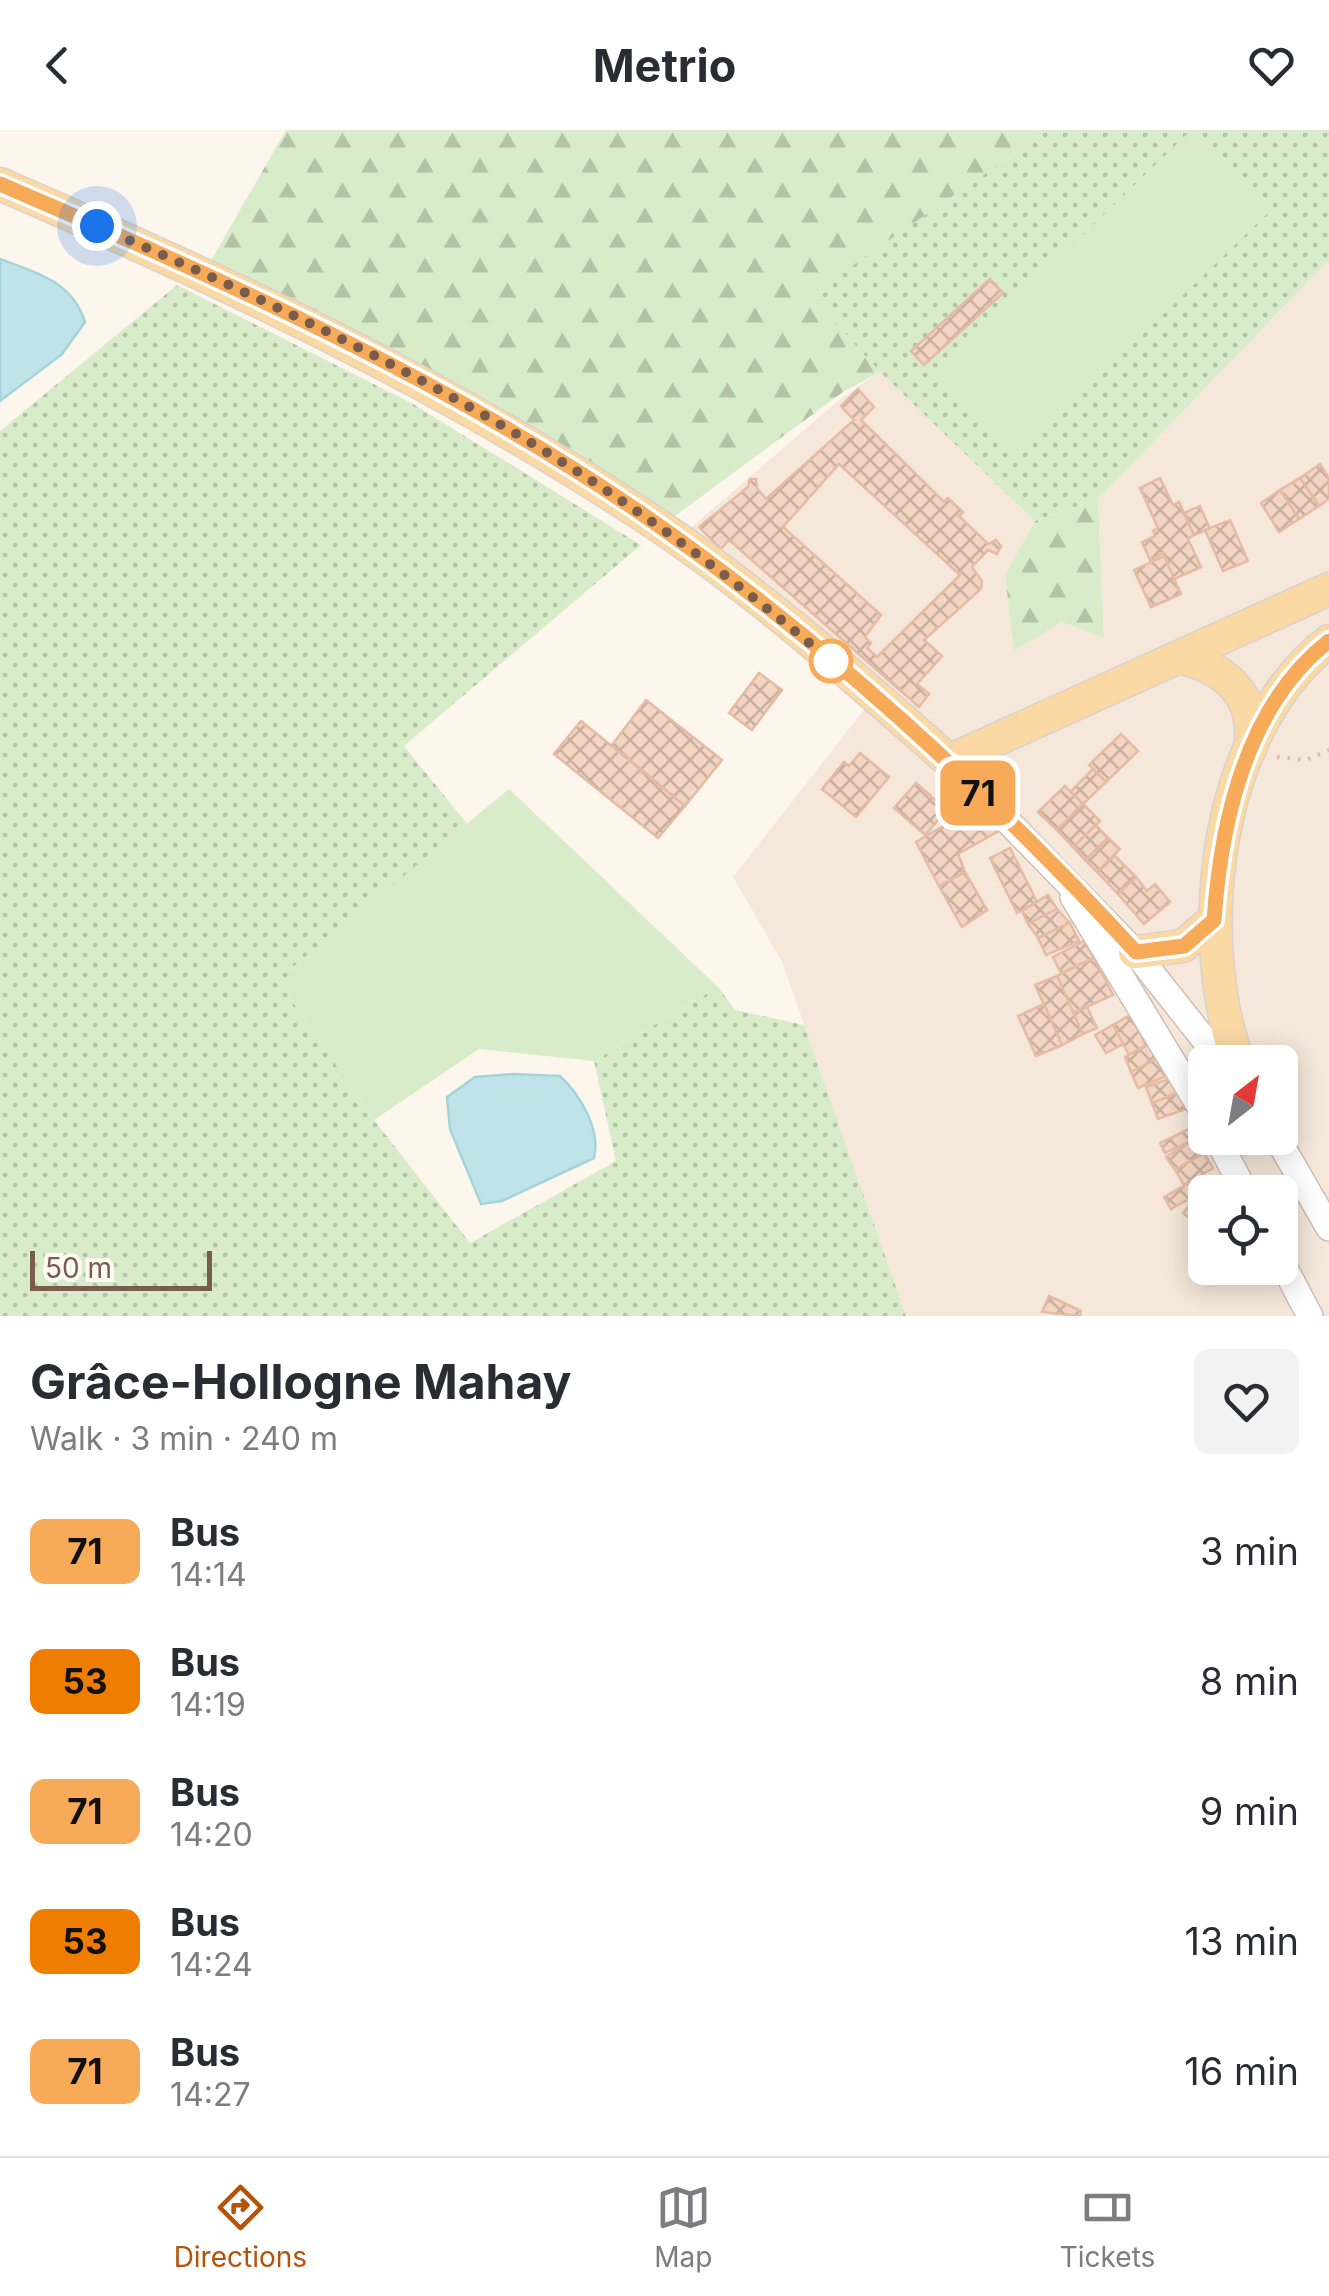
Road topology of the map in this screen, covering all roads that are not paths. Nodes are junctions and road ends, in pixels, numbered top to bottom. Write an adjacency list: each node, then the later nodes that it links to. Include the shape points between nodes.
1 (0, 184): 6 (main road, via 269,304 500,425 645,516)
2 (1329, 589): 4 (main road)
3 (1329, 641): 5 (main road, via 1297,672)
4 (1183, 658): 5 (main road, via 1237,686 1252,717); 6 (main road)
5 (1250, 749): 8 (main road, via 1228,814)
6 (950, 760): 7 (street)
7 (1059, 871): 9 (street); 12 (street)
8 (1214, 920): 9 (main road, via 1184,946); 11 (main road, via 1220,996)
9 (1136, 952): 10 (street)
10 (1209, 1045)
11 (1233, 1045)
12 (1188, 1087)
13 (1288, 1155): 14 (street)
14 (1329, 1228)
15 (1294, 1285): 16 (street)
16 (1310, 1316)

